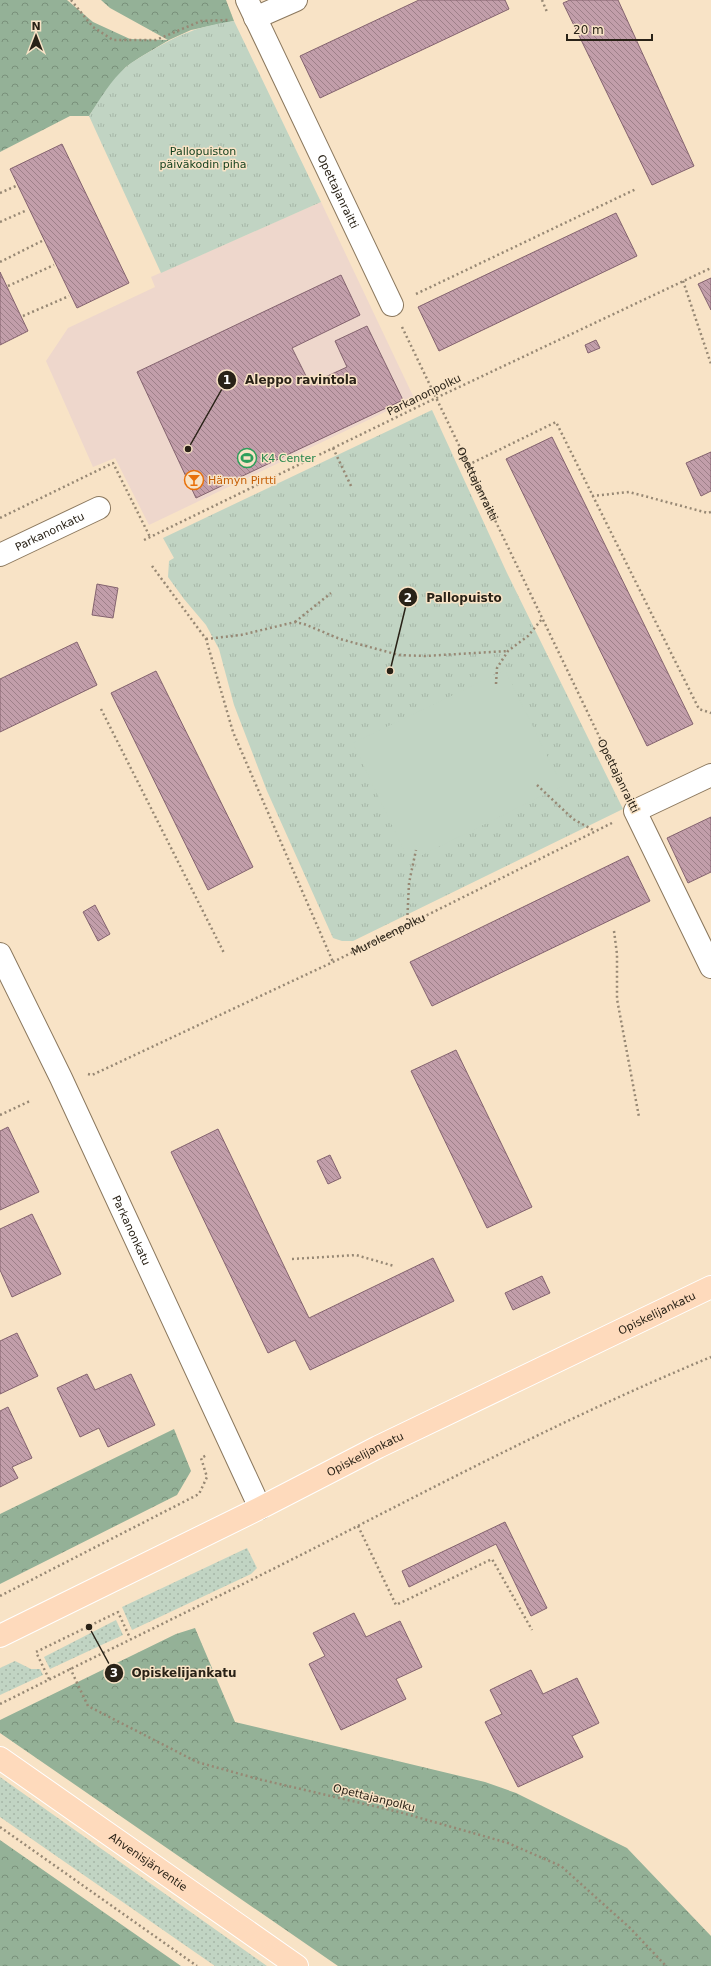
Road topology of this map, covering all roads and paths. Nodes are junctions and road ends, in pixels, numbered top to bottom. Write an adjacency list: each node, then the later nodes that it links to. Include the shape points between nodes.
1 (71, 0): 4 (path, via 93,27 113,40 156,40 201,22)
2 (296, 0): 4 (street)
3 (542, 0): 5 (path)
4 (251, 9): 18 (street, Opettajanraitti)
5 (547, 12)
6 (16, 186): 8 (path)
7 (636, 189): 18 (path)
8 (0, 193)
9 (27, 210): 10 (path)
10 (0, 222)
11 (42, 241): 12 (path)
12 (0, 262)
13 (54, 265): 16 (path)
14 (711, 268): 15 (path, Parkanonpolku)
15 (683, 281): 20 (path); 21 (path, Parkanonpolku)
16 (8, 286)
17 (68, 296): 19 (path)
18 (392, 305): 21 (path, Opettajanraitti)
19 (23, 316)
20 (711, 364)
21 (436, 398): 22 (path, Parkanonpolku); 23 (path, Opettajanraitti)
22 (333, 448): 24 (path); 28 (path, Parkanonpolku)
23 (468, 465): 25 (path, via 556,422); 32 (path, Opettajanraitti)
24 (352, 488)
25 (592, 496): 27 (path, via 629,492); 38 (path, via 699,709)
26 (99, 508): 29 (street, Parkanonkatu)
27 (711, 512)
28 (144, 540)
29 (0, 555)
30 (152, 566): 34 (path)
31 (331, 593): 33 (path)
32 (542, 619): 35 (path, via 528,636); 41 (path, Opettajanraitti)
33 (295, 622): 34 (path, via 241,635); 35 (path, via 340,639 399,655)
34 (206, 639): 48 (path, via 233,732)
35 (508, 652): 36 (path, via 497,668)
36 (496, 684)
37 (101, 708): 46 (path)
38 (711, 713)
39 (711, 775): 41 (street)
40 (537, 785): 42 (path, via 573,819)
41 (635, 811): 42 (path, Muroleenpolku); 49 (street, Opettajanraitti)
42 (596, 831): 44 (path, Muroleenpolku)
43 (416, 850): 44 (path, via 409,883)
44 (407, 925): 48 (path, Muroleenpolku)
45 (614, 931): 53 (path, via 617,998)
46 (224, 953)
47 (0, 954): 50 (street, Parkanonkatu)
48 (333, 962): 50 (path, Muroleenpolku, via 92,1075 78,1071)
49 (711, 967)
50 (61, 1078): 58 (street, Parkanonkatu)
51 (30, 1101): 52 (path)
52 (0, 1116)
53 (639, 1117)
54 (292, 1259): 55 (path, via 356,1255)
55 (394, 1266)
56 (711, 1287): 59 (main road, Opiskelijankatu, via 378,1447)
57 (711, 1357): 60 (path, via 496,1456)
58 (231, 1444): 59 (street, Parkanonkatu); 61 (path, via 201,1458 207,1477 199,1494)
59 (260, 1508): 63 (main road, Opiskelijankatu)
60 (358, 1526): 62 (path, via 396,1605 492,1559); 64 (path)
61 (0, 1596)
62 (532, 1630)
63 (0, 1636)
64 (130, 1638): 65 (path); 66 (path, via 118,1612 36,1652)
65 (70, 1668): 66 (path); 72 (path, Opettajanpolku, via 88,1706 197,1762 399,1812 508,1843 561,1866 630,1928)
66 (49, 1679): 67 (path)
67 (0, 1704)
68 (0, 1758): 71 (main road, Ahvenisjärventie)
69 (0, 1827): 70 (path)
70 (197, 1966)
71 (297, 1966)
72 (666, 1966)

